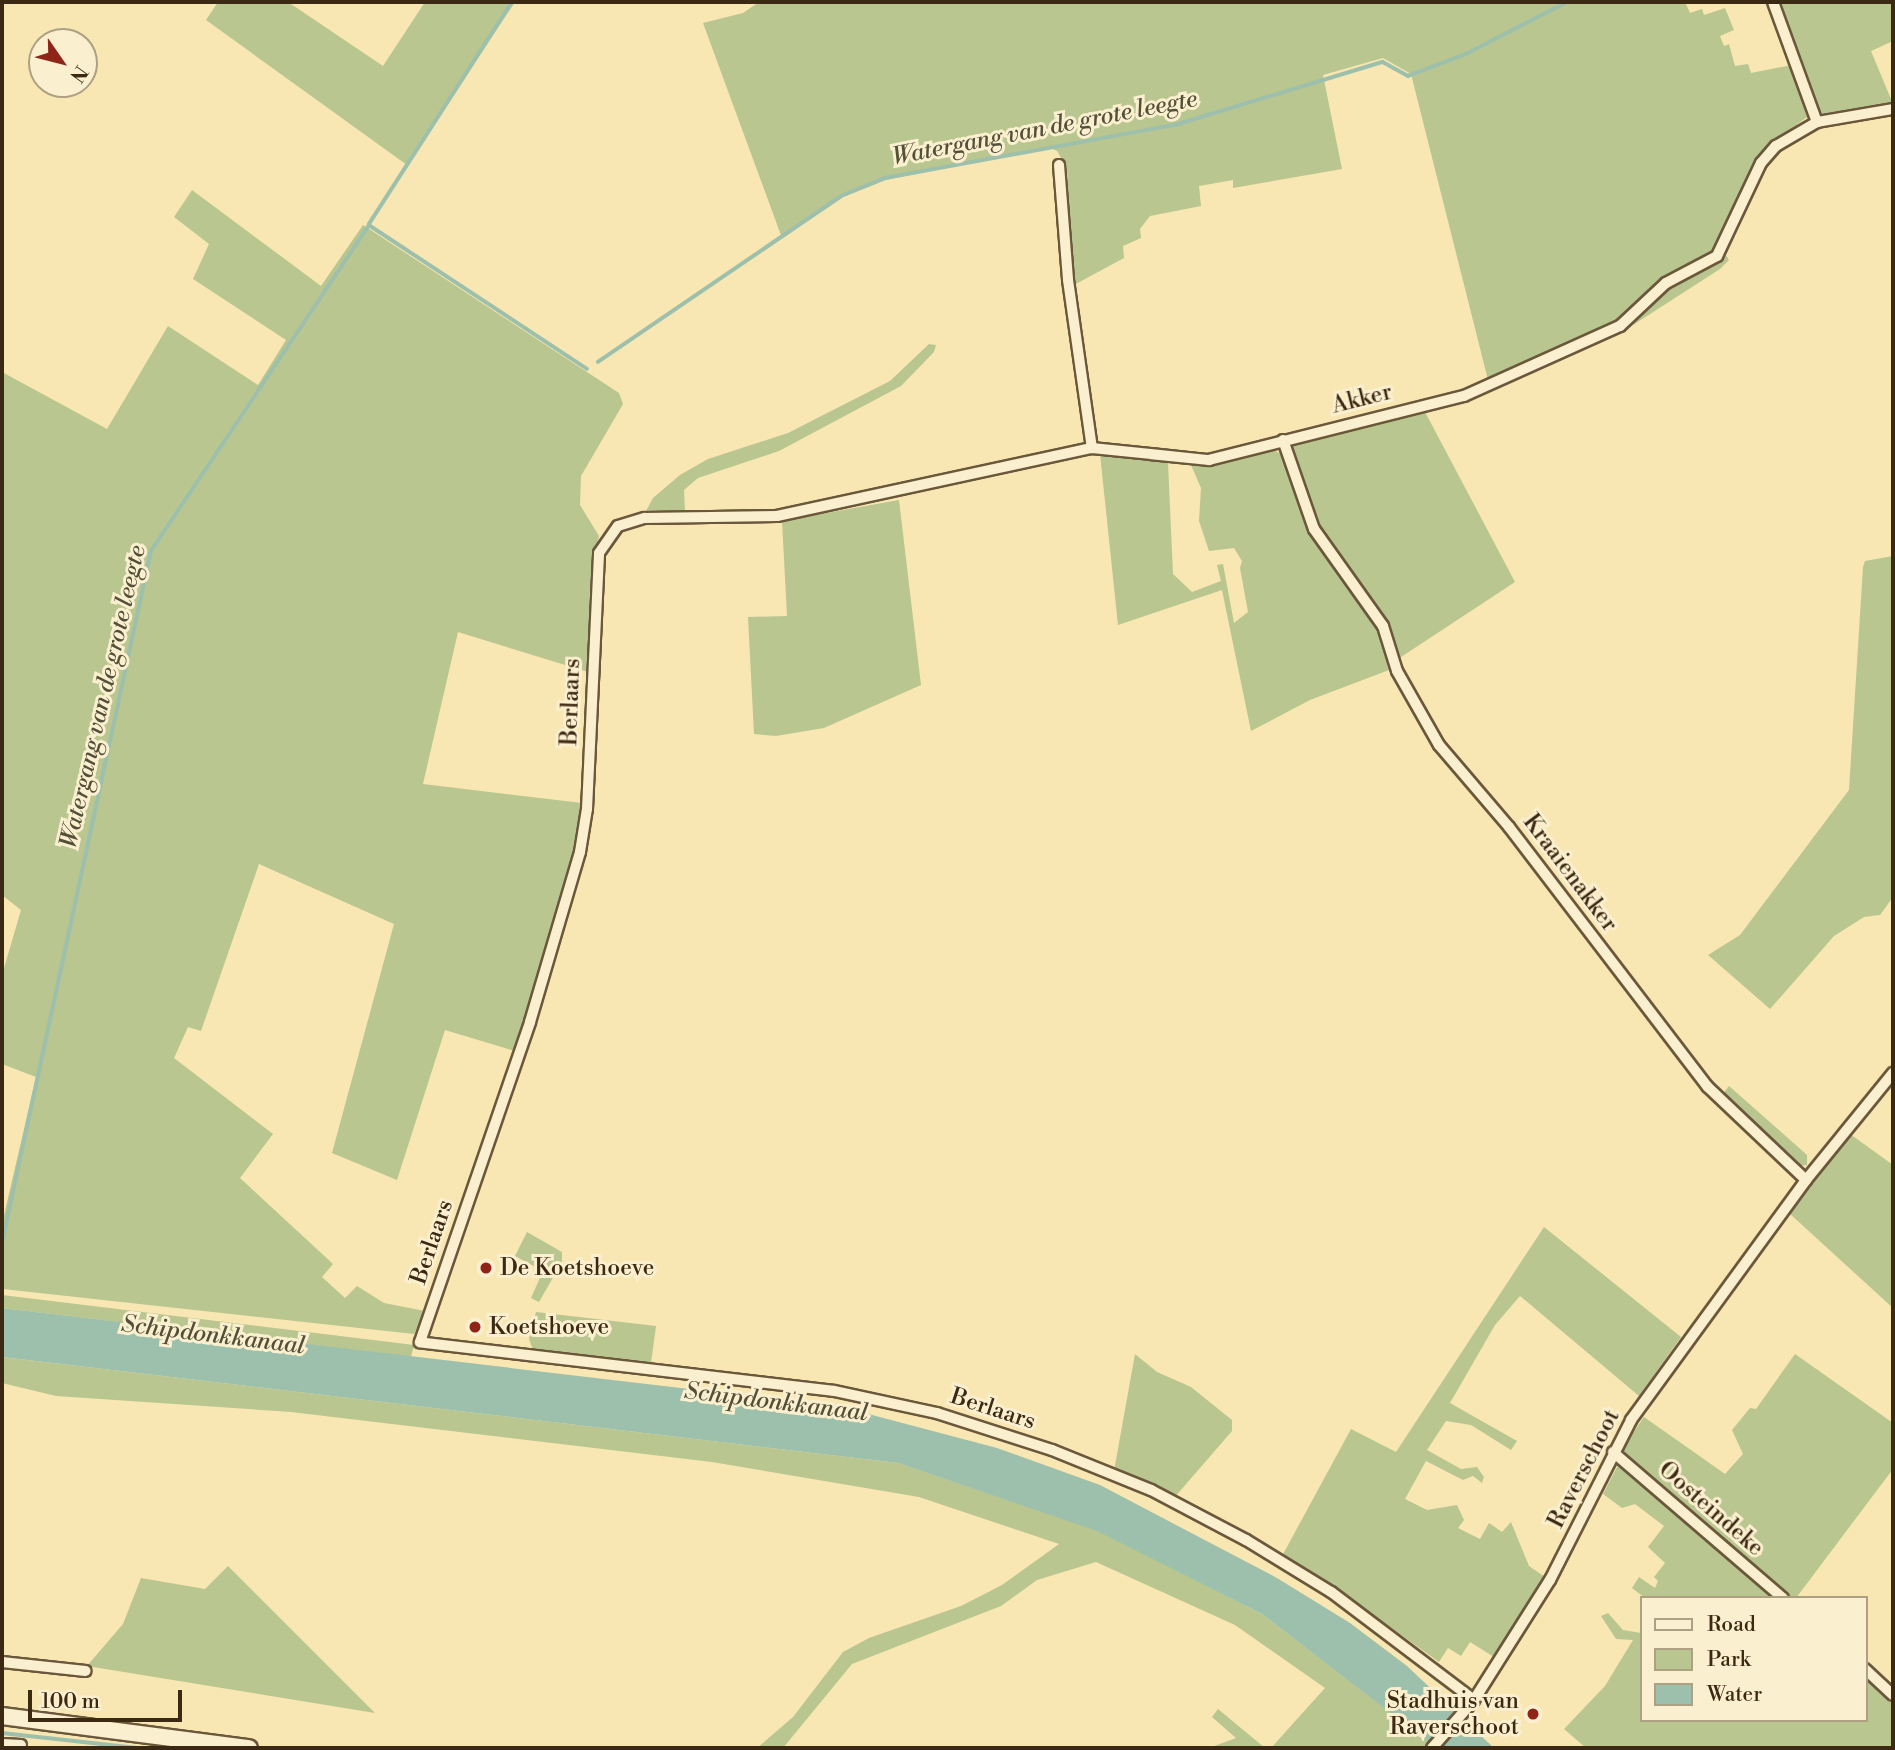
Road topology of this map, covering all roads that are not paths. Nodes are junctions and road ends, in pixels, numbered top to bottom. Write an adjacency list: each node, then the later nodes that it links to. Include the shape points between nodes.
1 (1773, 2): 3 (street)
2 (1893, 109): 3 (street)
3 (1817, 122): 5 (street, Akker, via 1776,146 1761,163 1717,256 1666,283 1620,326 1464,396)
4 (1059, 165): 6 (street, via 1068,279)
5 (1283, 440): 6 (street, Akker, via 1209,460); 8 (street, Kraaienakker, via 1314,529 1383,626 1397,671 1439,745 1509,827 1708,1087)
6 (1093, 448): 15 (street, Berlaars, via 828,508 777,516 645,518 626,522 611,532 597,565 592,726 580,852 530,1023 420,1342 834,1391 937,1413 1052,1450 1151,1490 1246,1540 1364,1615)
7 (1893, 1073): 8 (street)
8 (1806, 1180): 9 (street, Raverschoot)
9 (1612, 1452): 10 (street, Oosteindeke); 15 (street, Raverschoot, via 1550,1580)
10 (1781, 1596)
11 (2, 1662): 12 (street)
12 (86, 1671)
13 (1867, 1671): 14 (street)
14 (1893, 1695)
15 (1474, 1700): 20 (street, Raverschoot)
16 (2, 1716): 19 (main road)
17 (2, 1744): 18 (street)
18 (21, 1745)
19 (249, 1748)
20 (1432, 1748)

